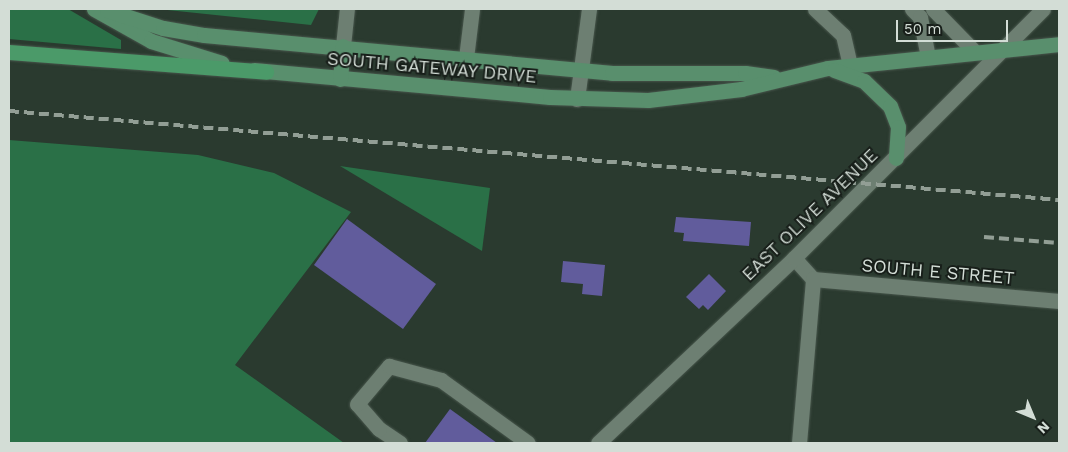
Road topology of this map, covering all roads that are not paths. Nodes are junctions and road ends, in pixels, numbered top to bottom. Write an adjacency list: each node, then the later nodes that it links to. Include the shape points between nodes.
1 (94, 9): 20 (main road, SOUTH GATEWAY DRIVE, via 125,29 180,53)
2 (104, 9): 11 (main road, SOUTH GATEWAY DRIVE, via 182,31)
3 (347, 9): 11 (street)
4 (472, 9): 16 (street)
5 (589, 9): 19 (street)
6 (815, 9): 17 (street, via 843,35)
7 (912, 9): 15 (street, via 920,17)
8 (933, 9): 14 (street)
9 (1044, 9): 12 (street, EAST OLIVE AVENUE)
10 (1059, 44): 12 (main road, SOUTH GATEWAY DRIVE)
11 (343, 46): 16 (main road, SOUTH GATEWAY DRIVE); 22 (main road)
12 (1003, 48): 14 (main road, SOUTH GATEWAY DRIVE); 24 (street, EAST OLIVE AVENUE)
13 (9, 52): 20 (highway)
14 (974, 52): 15 (main road, SOUTH GATEWAY DRIVE)
15 (928, 57): 17 (main road, SOUTH GATEWAY DRIVE)
16 (466, 58): 19 (main road, SOUTH GATEWAY DRIVE)
17 (850, 66): 18 (main road, SOUTH GATEWAY DRIVE)
18 (828, 68): 21 (main road, SOUTH GATEWAY DRIVE); 24 (main road, via 864,80 890,106 898,127)
19 (582, 70): 21 (main road, SOUTH GATEWAY DRIVE, via 684,75 745,73); 23 (street)
20 (266, 72): 22 (main road, SOUTH GATEWAY DRIVE)
21 (778, 78): 23 (main road, SOUTH GATEWAY DRIVE, via 697,96)
22 (340, 79): 23 (main road, SOUTH GATEWAY DRIVE)
23 (577, 99)
24 (896, 158): 25 (street, EAST OLIVE AVENUE)
25 (794, 258): 26 (street); 30 (street, EAST OLIVE AVENUE)
26 (813, 279): 27 (street, SOUTH E STREET); 31 (street)
27 (1059, 301)
28 (400, 443): 29 (street, via 379,429 357,404 390,366 442,380)
29 (528, 443)
30 (598, 443)
31 (799, 443)

